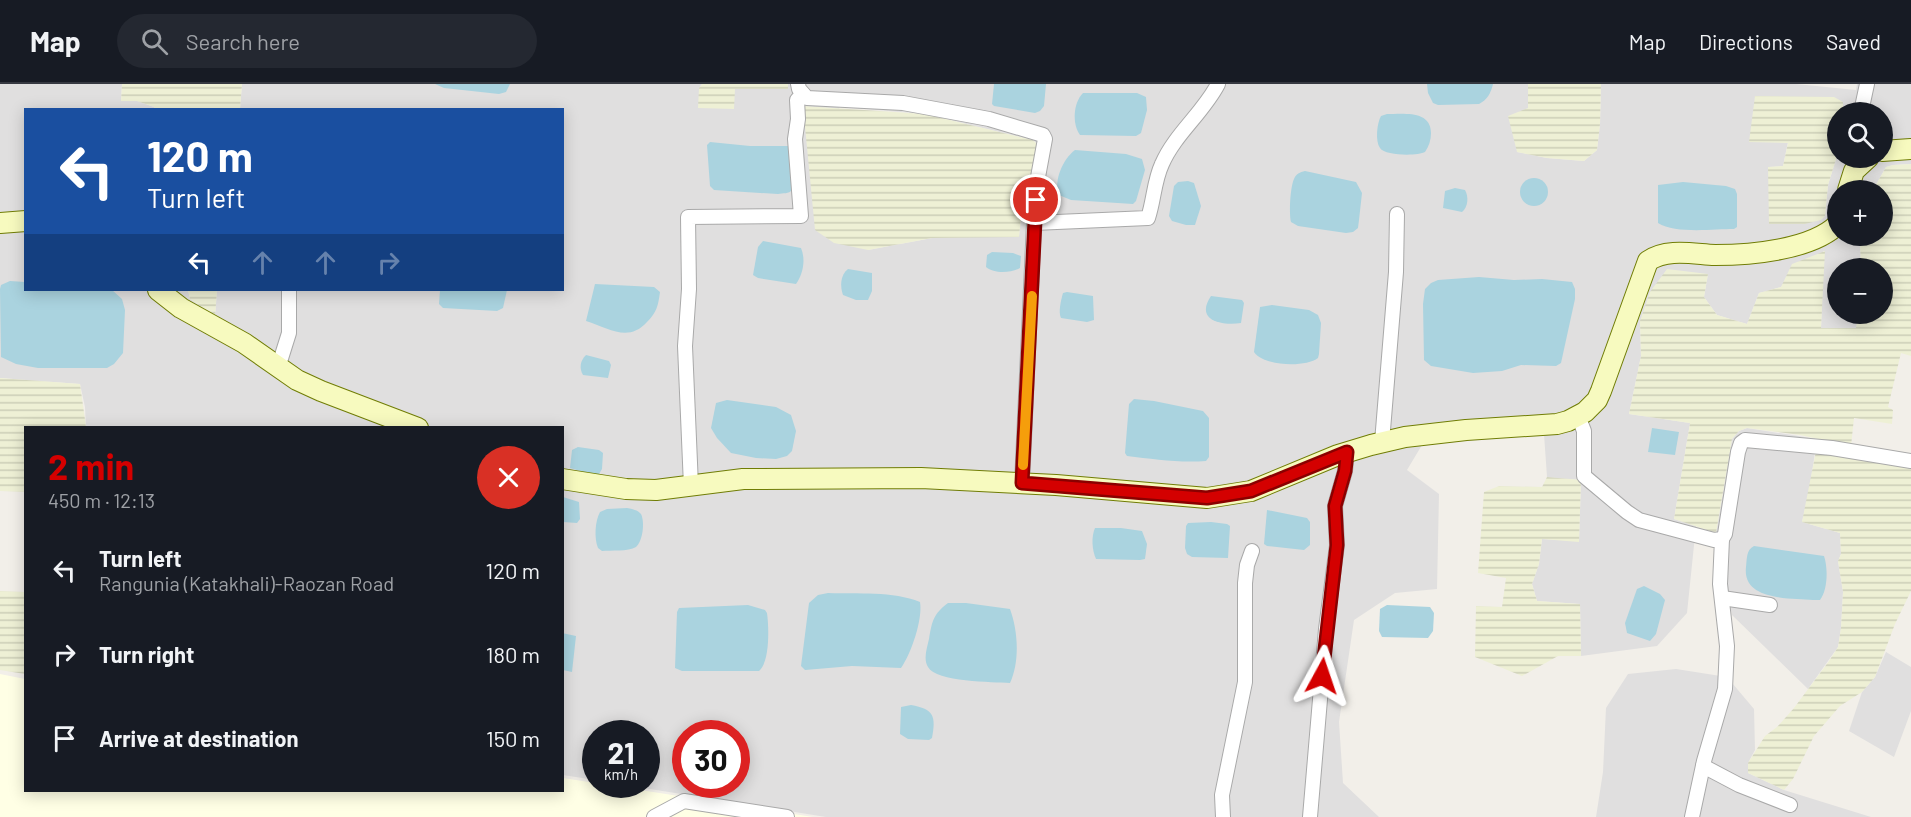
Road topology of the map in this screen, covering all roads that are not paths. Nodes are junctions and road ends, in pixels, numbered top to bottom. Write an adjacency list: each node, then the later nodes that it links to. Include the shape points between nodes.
1 (1218, 84): 10 (street, via 1163,163 1148,218)
2 (1867, 84): 4 (street)
3 (801, 89): 10 (street, via 807,98 903,103 989,119 1043,135); 22 (street, via 795,139 801,216 688,217 685,346)
4 (1863, 102)
5 (1911, 149): 6 (main road)
6 (1893, 150)
7 (1397, 214): 17 (street)
8 (24, 221): 9 (main road)
9 (0, 223)
10 (1034, 223): 21 (street)
11 (1827, 233): 15 (main road, via 1780,248 1743,254 1674,253 1648,261 1597,400)
12 (159, 291): 14 (main road)
13 (289, 291): 14 (street, via 289,333)
14 (278, 368): 16 (main road, via 321,392)
15 (1578, 416): 17 (main road, via 1557,424 1466,430); 23 (street, via 1584,431 1584,476 1639,520)
16 (413, 426)
17 (1382, 442): 18 (main road)
18 (1347, 452): 21 (main road, via 1251,491 1207,498); 32 (street, via 1335,506 1337,545)
19 (1911, 461): 23 (street, via 1745,440 1738,452)
20 (564, 479): 22 (main road, via 626,489)
21 (1022, 483): 22 (main road, via 867,477 743,479)
22 (691, 486)
23 (1722, 539): 25 (street)
24 (1252, 551): 31 (street, via 1245,583 1245,682 1222,795)
25 (1722, 598): 26 (street); 27 (street, via 1727,646 1725,689)
26 (1770, 605)
27 (1703, 766): 28 (street); 33 (street)
28 (1790, 805)
29 (654, 817): 30 (street, via 684,801)
30 (787, 817)
31 (1223, 817)
32 (1310, 817)
33 (1692, 817)

